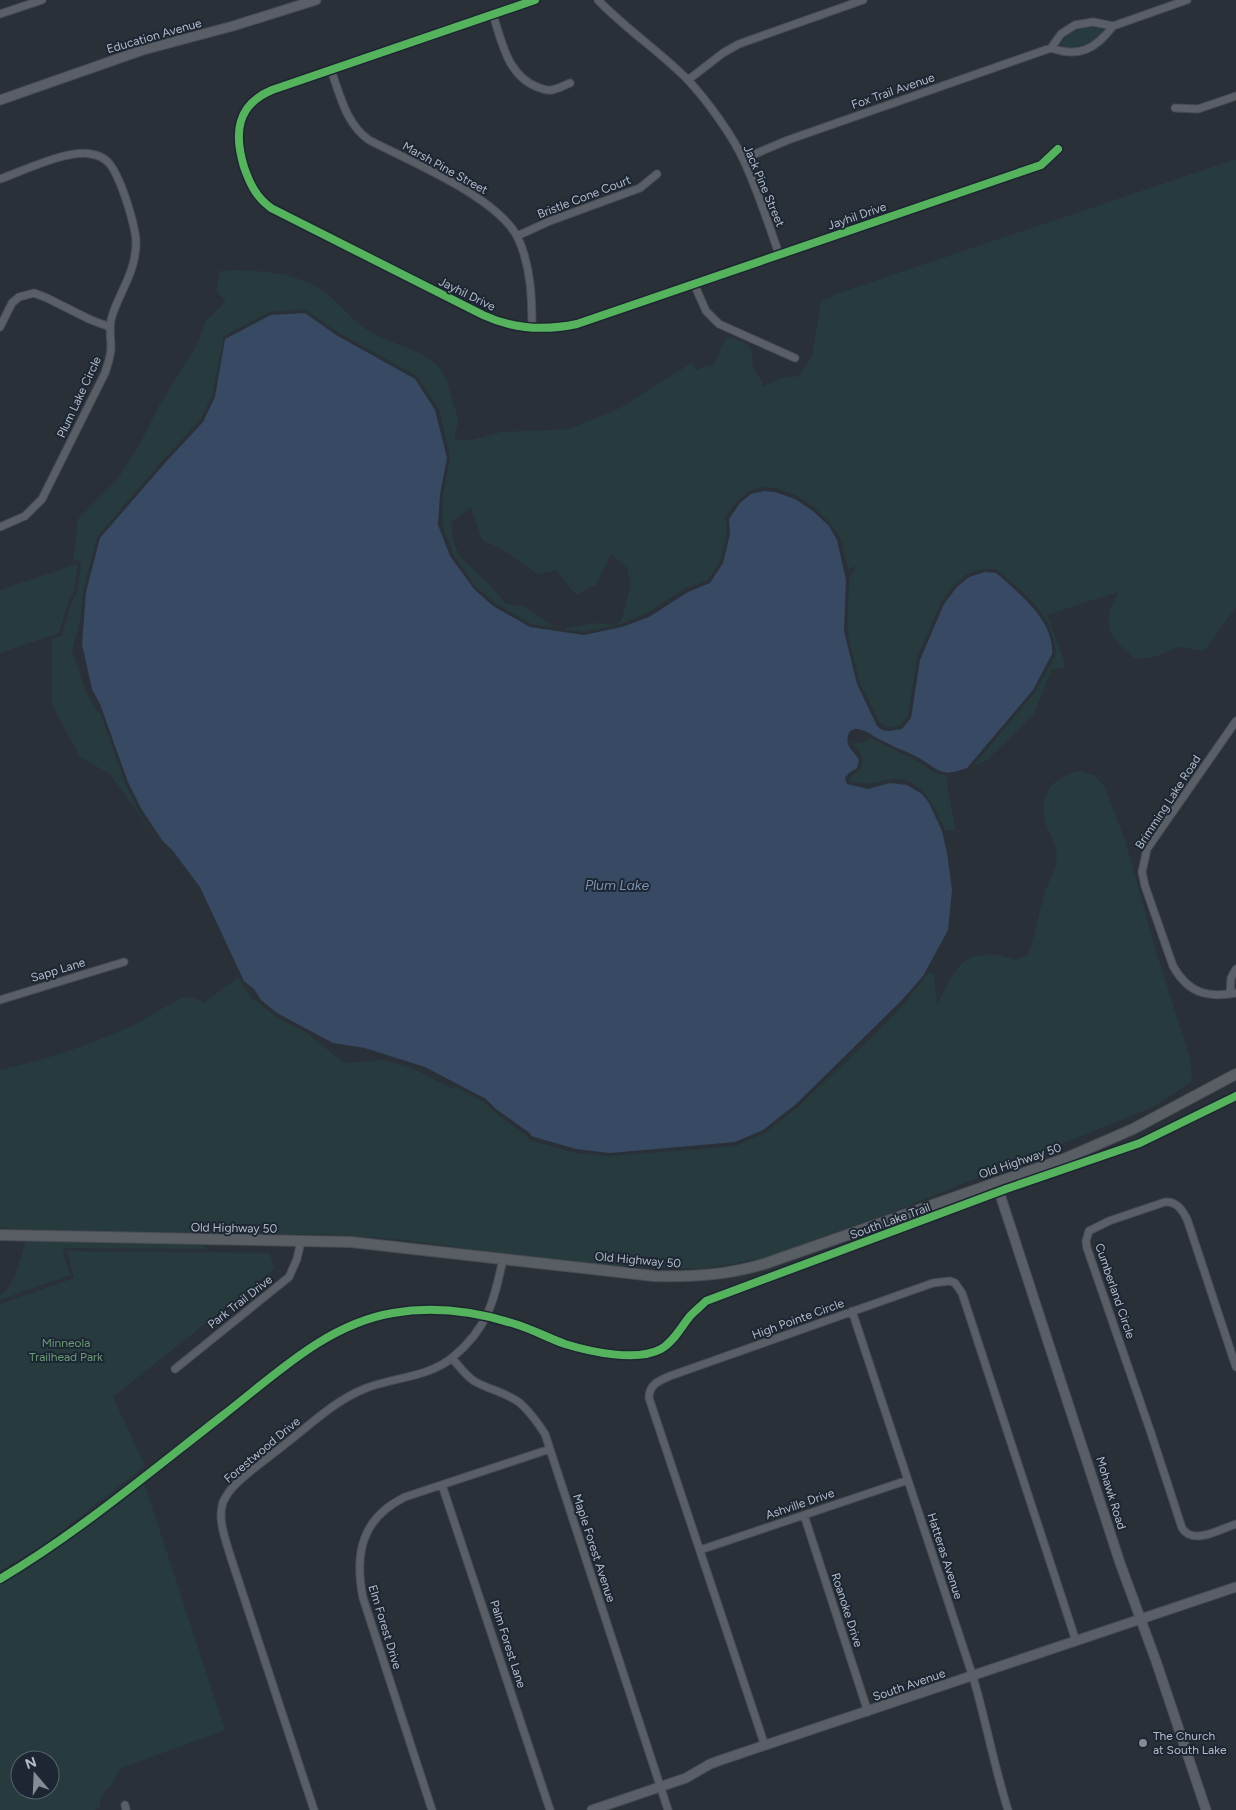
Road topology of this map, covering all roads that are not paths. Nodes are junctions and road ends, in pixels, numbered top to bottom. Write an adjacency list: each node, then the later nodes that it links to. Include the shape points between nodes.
1 (42, 0): 7 (street)
2 (316, 0): 15 (street, Education Avenue, via 242,24 143,50)
3 (535, 0): 8 (street, Jayhil Drive)
4 (598, 0): 12 (street, Jack Pine Street)
5 (863, 0): 12 (street, via 739,44)
6 (1187, 0): 9 (street, Fox Trail Avenue)
7 (0, 14)
8 (493, 15): 11 (street, Jayhil Drive); 13 (street, via 508,60 518,75 544,90 554,90)
9 (1113, 26): 10 (street, Fox Trail Avenue, via 1102,40 1086,50 1068,52); 10 (street, Fox Trail Avenue, via 1093,22 1076,25 1061,34)
10 (1051, 48): 18 (street, Fox Trail Avenue, via 788,140)
11 (331, 70): 21 (street, Marsh Pine Street, via 350,120 360,134 472,193 496,212); 26 (street, Jayhil Drive, via 267,92 246,110 238,130 239,149 256,194 271,208 482,315 506,324)
12 (688, 80): 18 (street, Jack Pine Street)
13 (570, 83)
14 (1236, 96): 16 (street, via 1198,109)
15 (0, 100)
16 (1175, 108)
17 (1058, 148): 22 (street, Jayhil Drive, via 1041,165)
18 (743, 159): 22 (street, Jack Pine Street)
19 (657, 174): 21 (street, Bristle Cone Court, via 640,188)
20 (0, 179): 25 (street, Plum Lake Circle, via 75,154 98,156 107,161 130,212 136,245 134,263 114,308)
21 (517, 236): 26 (street, Marsh Pine Street, via 530,277)
22 (779, 254): 23 (street, Jayhil Drive)
23 (694, 284): 26 (street, Jayhil Drive, via 576,324); 27 (street, via 706,310 720,324)
24 (0, 327): 25 (street, via 12,303 19,297 34,294)
25 (110, 327): 28 (street, Plum Lake Circle, via 110,359 105,373 48,489 25,516)
26 (532, 328)
27 (795, 358)
28 (0, 527)
29 (1235, 725): 32 (street, Brimming Lake Road, via 1148,849 1142,872 1178,975 1199,992 1215,995)
30 (124, 962): 33 (street, Sapp Lane)
31 (1236, 969): 32 (street, via 1231,978)
32 (1233, 993)
33 (0, 1000)
34 (1236, 1074): 35 (main road, Old Highway 50, via 1103,1143)
35 (996, 1182): 38 (main road, Old Highway 50, via 767,1263 719,1275 654,1276); 50 (street, Mohawk Road, via 1117,1556)
36 (0, 1235): 37 (main road, Old Highway 50)
37 (301, 1241): 38 (main road, Old Highway 50, via 352,1242); 42 (street, Park Trail Drive, via 289,1277)
38 (503, 1258): 40 (street, Forestwood Drive, via 490,1310 475,1335)
39 (852, 1311): 44 (street, Hatteras Avenue); 48 (street, High Pointe Circle, via 670,1376 650,1388 649,1398); 51 (street, High Pointe Circle, via 946,1280 958,1287)
40 (452, 1358): 43 (street, Maple Forest Avenue, via 475,1382 519,1402 540,1425); 56 (street, Forestwood Drive, via 430,1370 353,1394 245,1476 223,1503 222,1520 231,1558)
41 (1236, 1367): 47 (street, Cumberland Circle, via 1187,1219 1179,1206 1165,1202 1089,1231 1087,1248 1182,1528 1188,1535 1197,1537)
42 (175, 1369)
43 (550, 1449): 45 (street, Elm Forest Drive); 55 (street, Maple Forest Avenue)
44 (908, 1480): 46 (street, Ashville Drive); 52 (street, Hatteras Avenue)
45 (442, 1484): 57 (street, Elm Forest Drive, via 405,1497 385,1509 369,1528 358,1564 363,1598); 58 (street, Palm Forest Lane)
46 (804, 1515): 48 (street, Ashville Drive); 53 (street, Roanoke Drive)
47 (1236, 1524)
48 (700, 1550): 54 (street, High Pointe Circle)
49 (1236, 1587): 50 (street, South Avenue)
50 (1141, 1618): 51 (street, South Avenue); 62 (street, Mohawk Road)
51 (1076, 1641): 52 (street, South Avenue)
52 (973, 1677): 53 (street, South Avenue); 61 (street, Hatteras Avenue)
53 (868, 1712): 54 (street, South Avenue)
54 (765, 1746): 55 (street, South Avenue, via 710,1764 686,1778)
55 (660, 1787): 59 (street, South Avenue); 60 (street, Maple Forest Avenue)
56 (314, 1810)
57 (432, 1810)
58 (550, 1810)
59 (592, 1810)
60 (668, 1810)
61 (1008, 1810)
62 (1206, 1810)

